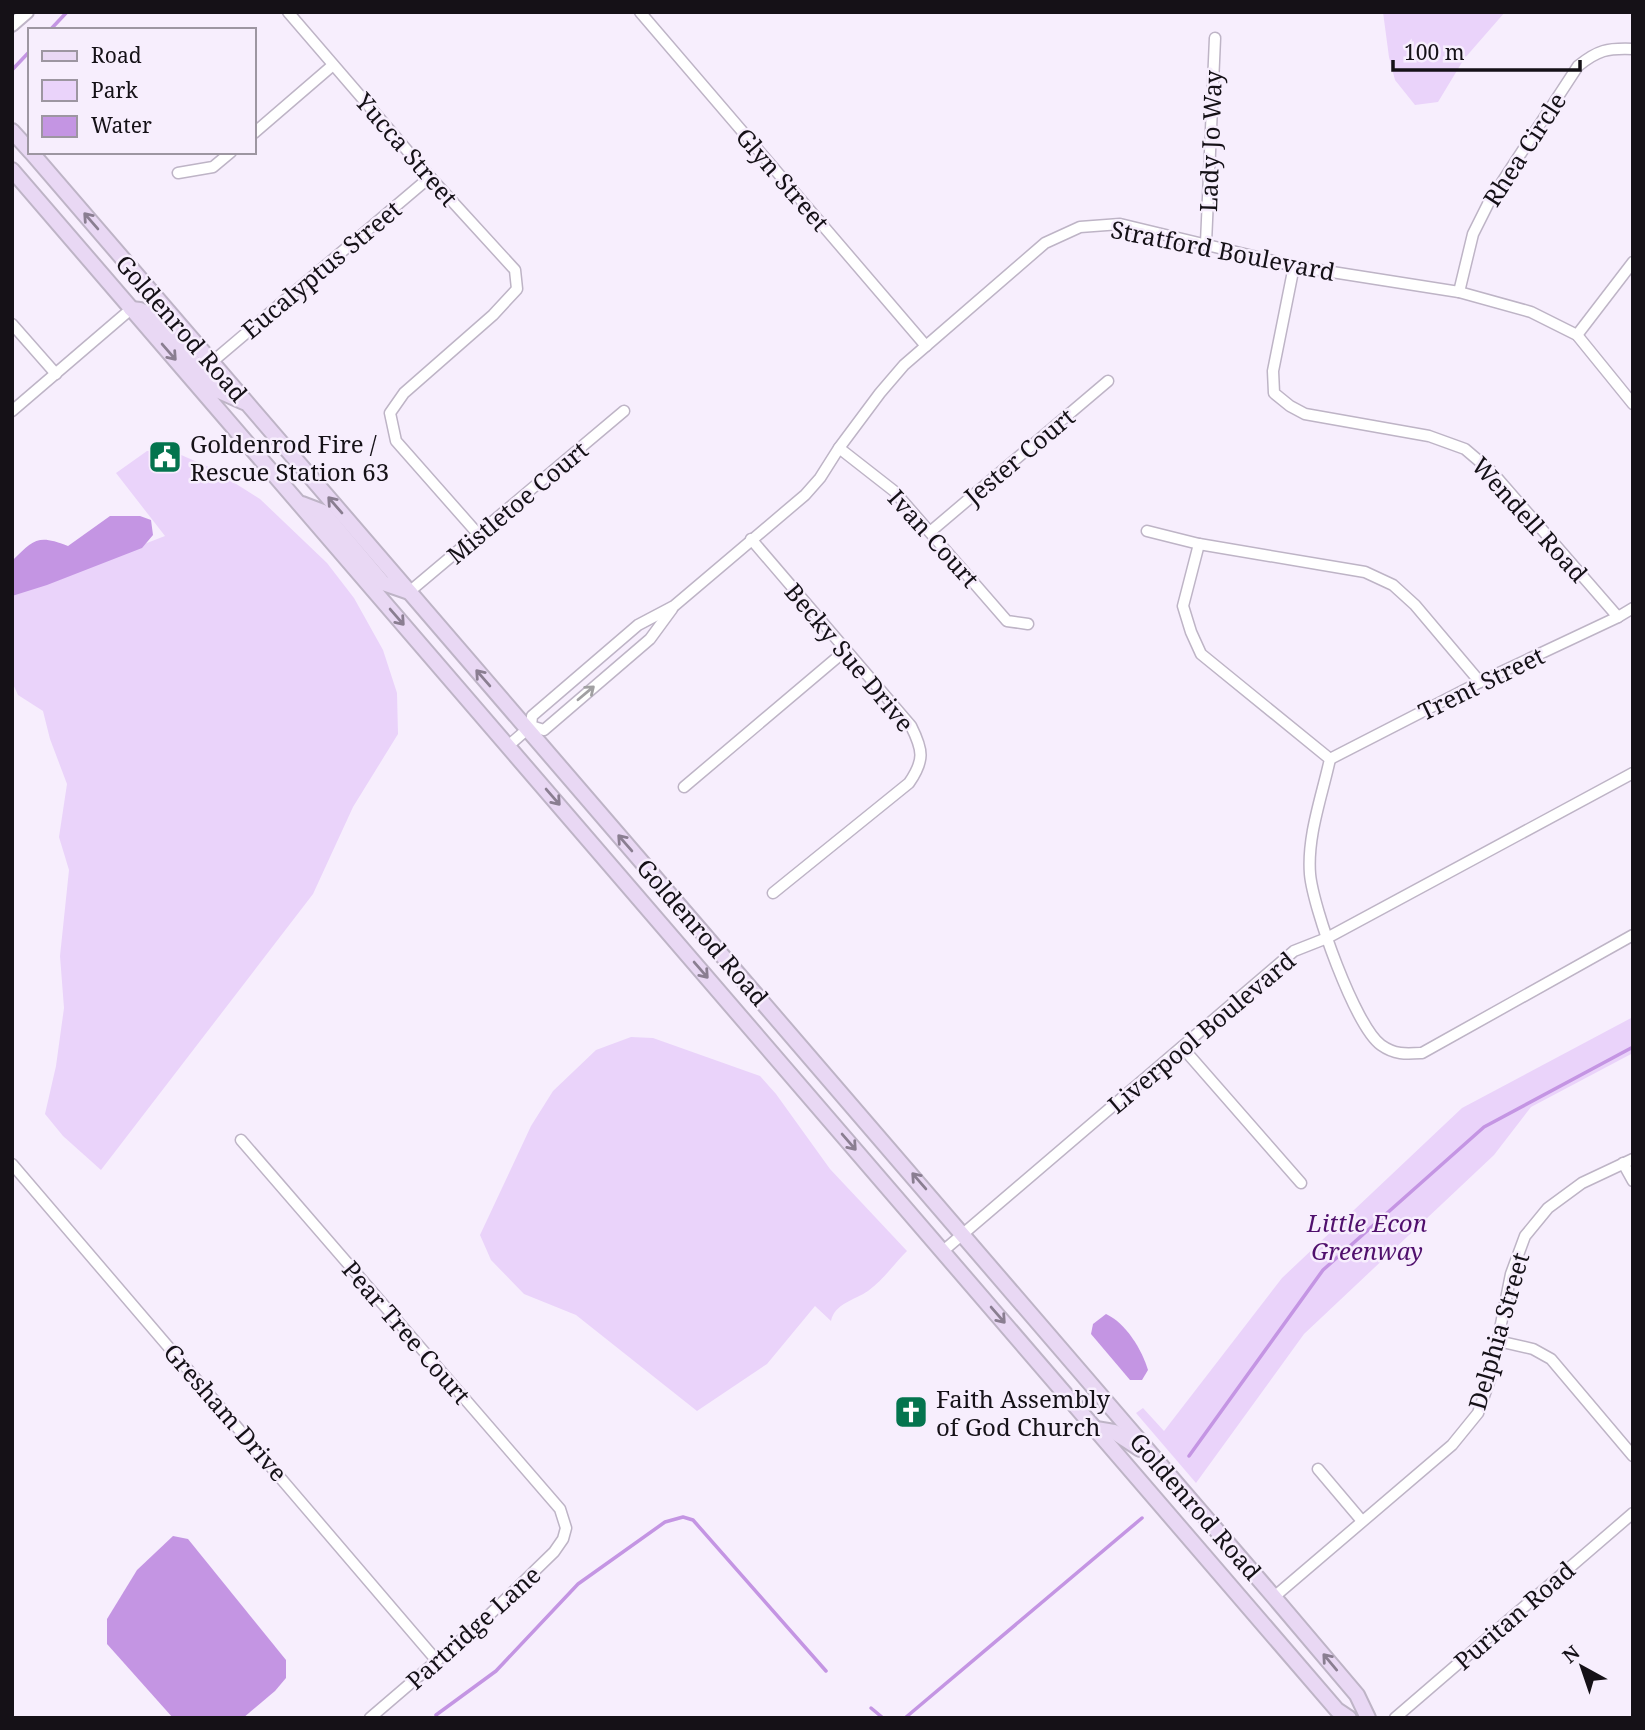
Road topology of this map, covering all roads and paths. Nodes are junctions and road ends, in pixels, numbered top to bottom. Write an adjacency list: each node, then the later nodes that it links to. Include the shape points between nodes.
1 (27, 12): 4 (street)
2 (288, 12): 7 (street, Yucca Street)
3 (639, 12): 23 (street, Glyn Street)
4 (12, 25)
5 (1215, 38): 16 (street, Lady Jo Way)
6 (1633, 49): 19 (street, Rhea Circle, via 1609,48 1578,66 1489,202 1473,234)
7 (333, 65): 9 (street); 15 (street, Yucca Street)
8 (12, 131): 10 (main road, Goldenrod Road)
9 (256, 131)
10 (28, 150)
11 (32, 154): 24 (main road, Goldenrod Road, one-way to 11)
12 (229, 154): 14 (street, via 213,167)
13 (12, 170): 20 (main road, Goldenrod Road)
14 (178, 173)
15 (430, 177): 24 (street, Eucalyptus Street); 35 (street, Yucca Street, via 515,270 517,289 404,393 390,413 396,441)
16 (1206, 243): 18 (street, Stratford Boulevard); 23 (street, Stratford Boulevard, via 1120,224 1080,227 1045,243)
17 (1633, 262): 22 (street)
18 (1294, 267): 19 (street, Stratford Boulevard); 41 (street, Wendell Road, via 1273,371 1274,393 1305,414 1429,436 1465,449 1492,472)
19 (1459, 292): 22 (street, Stratford Boulevard, via 1531,312)
20 (131, 309): 25 (street); 27 (main road, via 156,318 217,390); 32 (main road, Goldenrod Road, one-way to 32)
21 (12, 324): 25 (street)
22 (1577, 335): 28 (street, Stratford Boulevard)
23 (926, 346): 31 (street, Stratford Boulevard, via 880,393)
24 (212, 362): 27 (main road, Goldenrod Road)
25 (55, 374): 29 (street)
26 (1108, 381): 34 (street, Jester Court)
27 (248, 404): 38 (main road, Goldenrod Road, one-way to 27)
28 (1633, 404)
29 (12, 411)
30 (624, 411): 35 (street, Mistletoe Court)
31 (839, 448): 34 (street, Ivan Court, via 894,491); 36 (street, Stratford Boulevard, via 805,495)
32 (297, 502): 38 (main road, via 323,512 383,583); 46 (main road, Goldenrod Road, one-way to 46)
33 (1147, 531): 37 (street)
34 (930, 532): 42 (street, Ivan Court, via 1007,621)
35 (478, 534): 38 (street, Mistletoe Court)
36 (751, 539): 39 (street, Stratford Boulevard); 43 (street, Becky Sue Drive)
37 (1199, 544): 44 (street, via 1365,572 1392,585 1415,605); 47 (street, via 1183,606 1201,654)
38 (409, 592): 45 (main road, Goldenrod Road, one-way to 38)
39 (674, 606): 45 (street, Stratford Boulevard, via 638,625 532,716); 45 (street, Stratford Boulevard, one-way to 39, via 544,730 650,639)
40 (1633, 608): 41 (street, Trent Street)
41 (1618, 617): 44 (street, Trent Street)
42 (1028, 624)
43 (846, 650): 49 (street); 50 (street, Becky Sue Drive, via 911,726 921,746 919,768 909,783)
44 (1480, 682): 47 (street, Trent Street)
45 (530, 728): 46 (street, Stratford Boulevard); 59 (main road, Goldenrod Road, one-way to 45)
46 (508, 746): 60 (main road, Goldenrod Road, one-way to 60)
47 (1330, 759): 52 (street, via 1310,847 1310,876)
48 (1633, 773): 52 (street, Liverpool Boulevard)
49 (684, 787)
50 (773, 893)
51 (1633, 935): 52 (street, via 1422,1053 1398,1055 1379,1044 1360,1019)
52 (1327, 938): 53 (street, Liverpool Boulevard, via 1294,951)
53 (1182, 1047): 58 (street); 59 (street, Liverpool Boulevard)
54 (241, 1140): 68 (street, Pear Tree Court, via 560,1509)
55 (1628, 1161): 57 (street); 61 (street, Delphia Street, via 1582,1183 1548,1208 1525,1236 1511,1274)
56 (12, 1164): 70 (street, Gresham Drive)
57 (1633, 1181)
58 (1301, 1183)
59 (963, 1233): 60 (street, Liverpool Boulevard); 64 (main road, Goldenrod Road)
60 (943, 1251): 62 (main road, Goldenrod Road, one-way to 62)
61 (1498, 1341): 63 (street, via 1552,1359); 67 (street, Delphia Street, via 1478,1413 1452,1445)
62 (1096, 1429): 64 (main road, via 1114,1432); 72 (main road, Goldenrod Road, via 1337,1710)
63 (1633, 1456)
64 (1156, 1460): 69 (main road, Goldenrod Road)
65 (1318, 1469): 67 (street)
66 (1633, 1513): 74 (street, Puritan Road)
67 (1362, 1521): 69 (street, Delphia Street)
68 (566, 1528): 70 (street, Partridge Lane, via 554,1552)
69 (1275, 1597): 73 (main road, Goldenrod Road, one-way to 69, via 1357,1695)
70 (437, 1661): 71 (street, Partridge Lane)
71 (370, 1718)
72 (1349, 1718)
73 (1368, 1718)
74 (1395, 1718)

